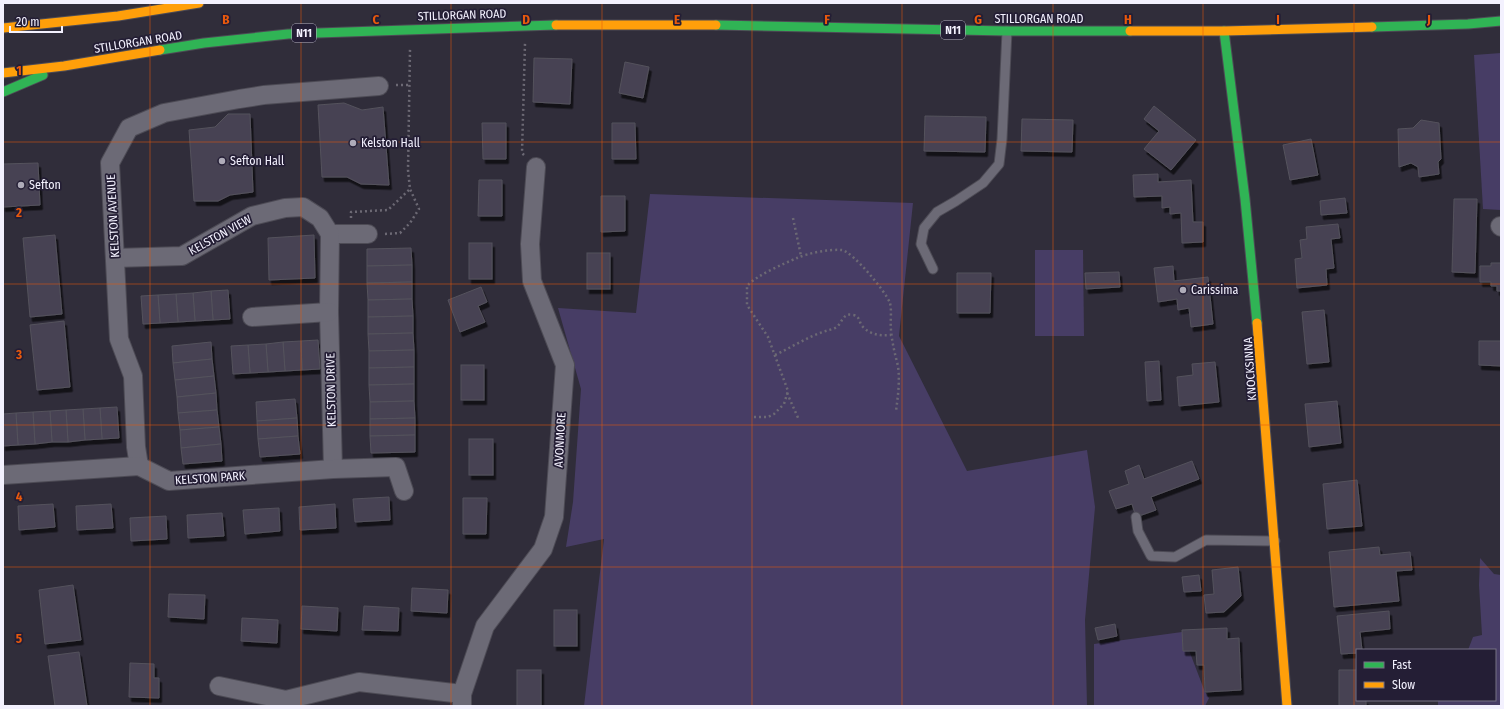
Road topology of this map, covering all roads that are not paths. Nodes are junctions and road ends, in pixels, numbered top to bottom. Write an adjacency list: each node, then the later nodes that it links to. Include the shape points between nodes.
1 (199, 3): 3 (main road, via 118,16)
2 (1501, 21): 5 (main road, STILLORGAN ROAD / N11)
3 (3, 28)
4 (1007, 31): 5 (main road, STILLORGAN ROAD / N11); 6 (main road, STILLORGAN ROAD / N11, via 697,25 525,25 288,34 204,43); 14 (lane, via 999,164 983,183 937,212 924,228 921,244)
5 (1224, 31): 22 (main road, KNOCKSINNA, via 1257,307)
6 (64, 66): 7 (main road, STILLORGAN ROAD / N11); 9 (main road, N11)
7 (3, 73)
8 (379, 86): 13 (street, KELSTON AVENUE, via 239,99 164,113 129,128 110,163)
9 (3, 92)
10 (536, 166): 24 (street, AVONMORE, via 530,244 532,281 565,365 554,517 543,549 484,626)
11 (330, 234): 12 (street); 13 (street, KELSTON VIEW, via 320,218 303,207 285,208 252,216 182,256); 15 (street, KELSTON DRIVE)
12 (368, 234)
13 (115, 258): 17 (street, KELSTON AVENUE, via 119,339 133,376)
14 (933, 269)
15 (329, 312): 16 (street); 18 (street, KELSTON DRIVE)
16 (252, 317)
17 (139, 466): 18 (street, KELSTON PARK, via 169,482); 19 (street)
18 (333, 469): 20 (street, KELSTON PARK, via 396,467)
19 (3, 475)
20 (404, 492)
21 (1136, 517): 22 (lane, via 1138,531 1151,556 1175,557 1206,540)
22 (1275, 541): 26 (main road, KNOCKSINNA)
23 (219, 686): 25 (street, AVONMORE)
24 (462, 700): 25 (street, AVONMORE, via 359,682)
25 (286, 703)
26 (1287, 706)

